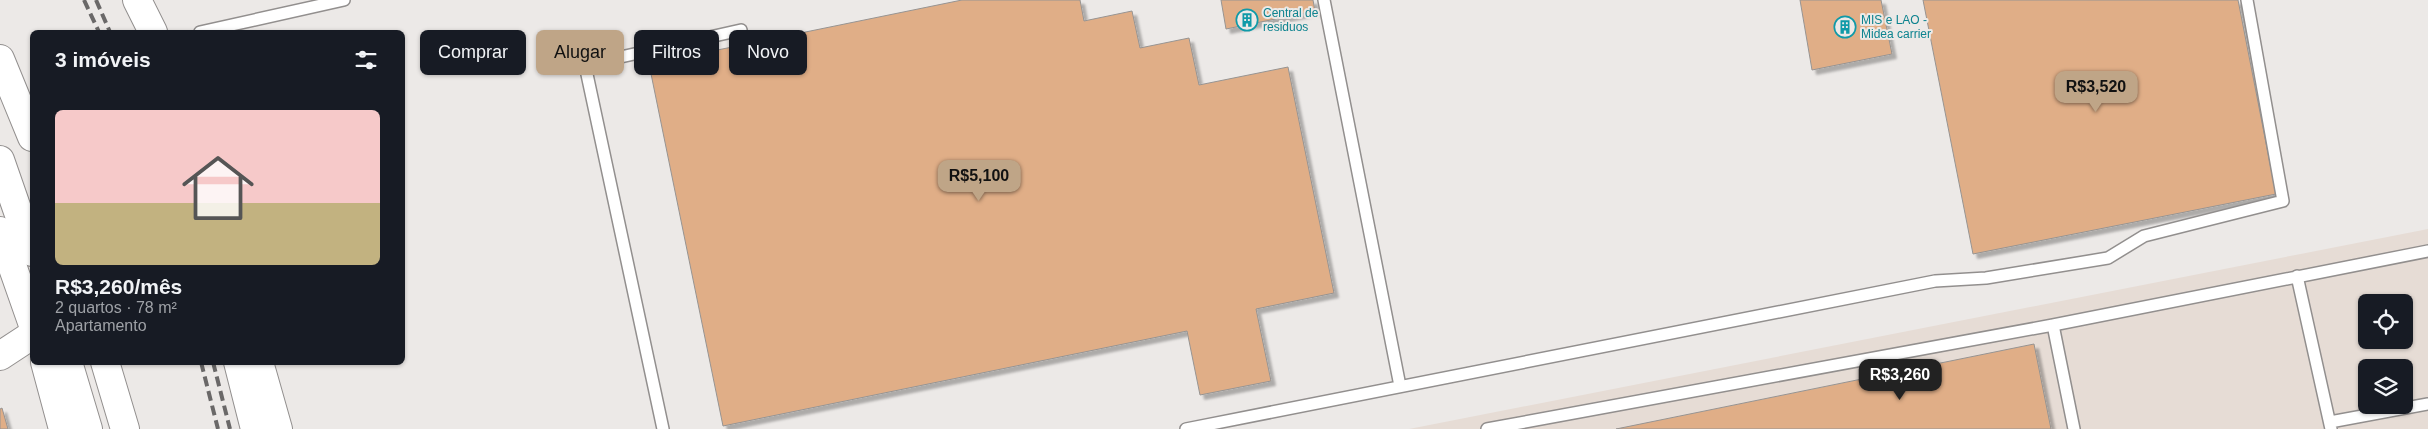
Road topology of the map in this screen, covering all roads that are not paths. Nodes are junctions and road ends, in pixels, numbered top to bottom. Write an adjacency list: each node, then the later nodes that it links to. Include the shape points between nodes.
1 (137, 0): 5 (main road)
2 (344, 0): 6 (lane)
3 (1324, 0): 24 (lane)
4 (2247, 0): 24 (lane, via 2283,201 2144,236 2108,258 1986,278 1935,281)
5 (152, 30)
6 (209, 30)
7 (729, 33): 32 (lane, via 586,65)
8 (0, 59): 9 (main road)
9 (30, 132)
10 (0, 160): 12 (main road)
11 (0, 231): 15 (main road)
12 (30, 246)
13 (2428, 251): 14 (lane)
14 (2297, 276): 16 (lane); 26 (lane)
15 (30, 316)
16 (2054, 326): 34 (lane); 35 (lane)
17 (30, 336): 18 (main road)
18 (0, 356)
19 (45, 365): 27 (main road)
20 (69, 365): 28 (main road)
21 (106, 365): 29 (main road)
22 (239, 365): 30 (main road)
23 (260, 365): 31 (main road)
24 (1400, 386): 33 (lane)
25 (2428, 404): 26 (lane)
26 (2331, 425)
27 (63, 429)
28 (88, 429)
29 (125, 429)
30 (256, 429)
31 (278, 429)
32 (663, 429)
33 (1186, 429)
34 (1487, 429)
35 (2074, 429)

